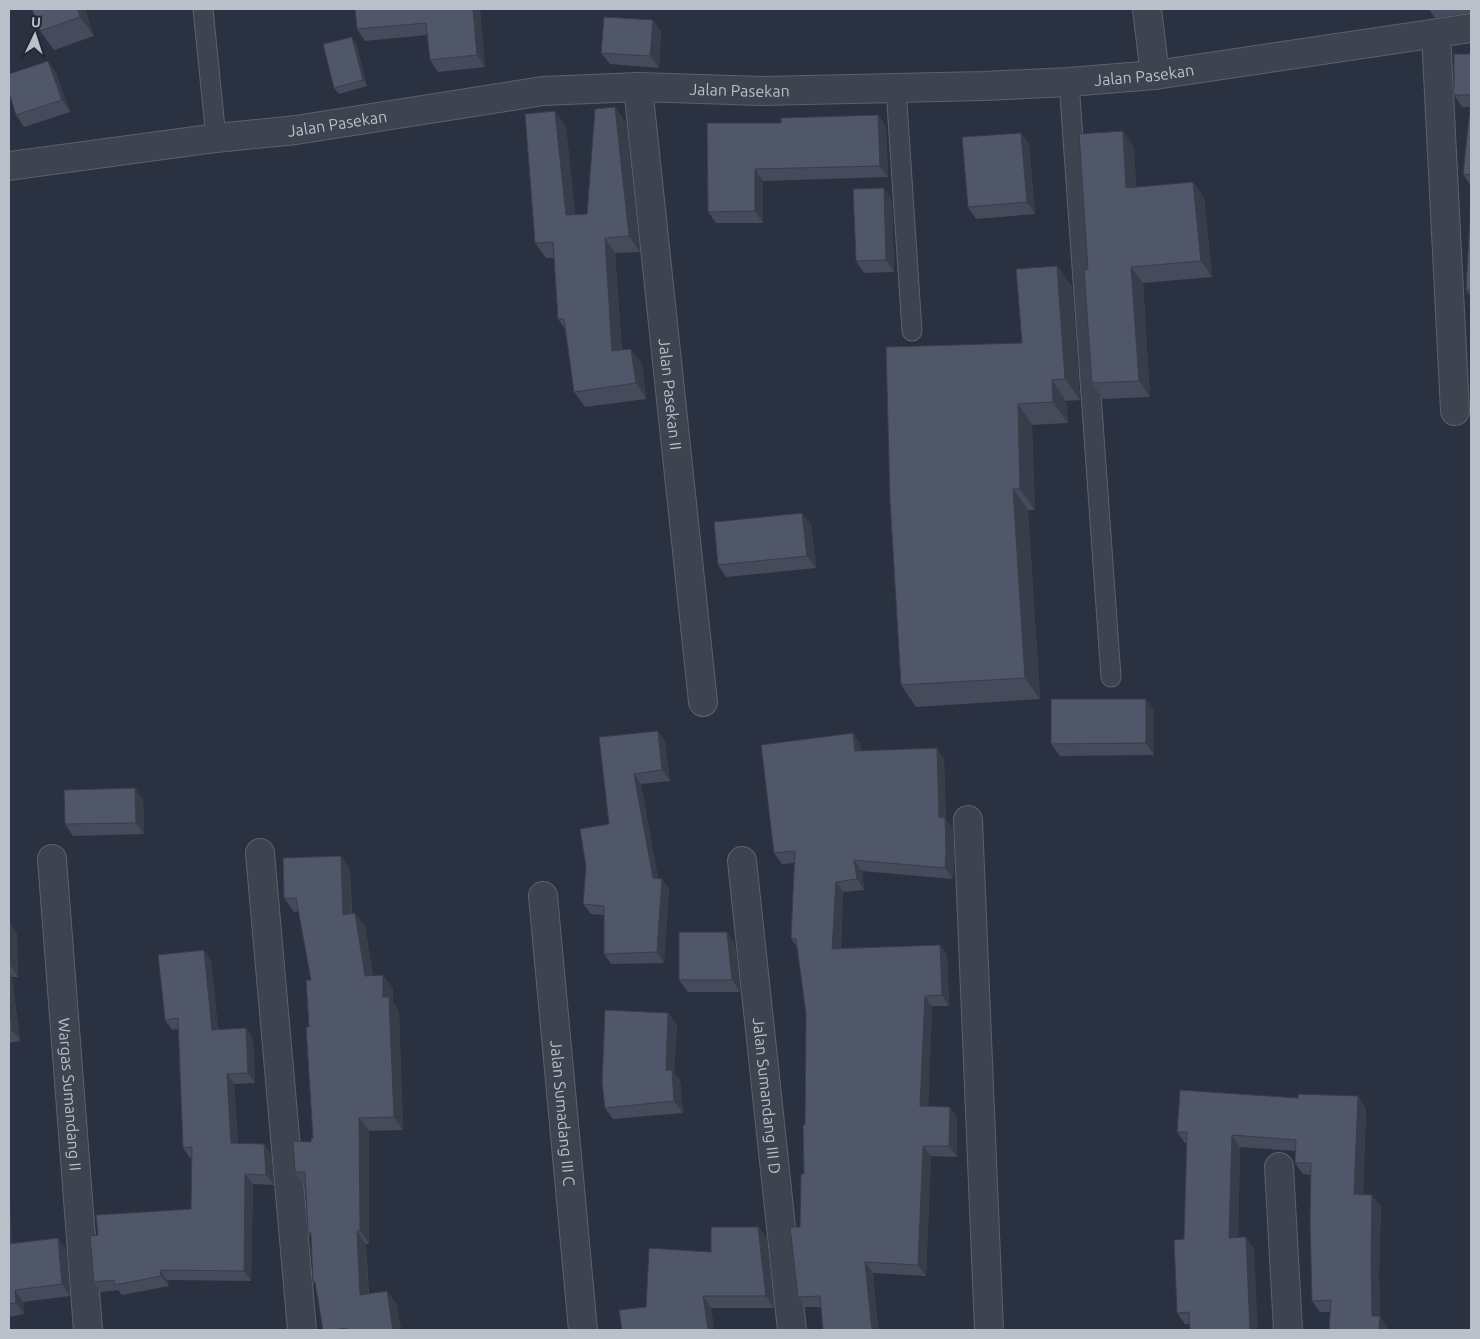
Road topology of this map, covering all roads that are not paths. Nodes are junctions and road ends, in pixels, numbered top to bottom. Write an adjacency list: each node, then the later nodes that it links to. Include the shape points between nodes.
1 (204, 9): 9 (lane)
2 (1147, 9): 5 (street)
3 (1471, 28): 4 (street, Jalan Pasekan)
4 (1436, 34): 5 (street, Jalan Pasekan); 12 (street)
5 (1155, 75): 6 (street, Jalan Pasekan)
6 (1069, 82): 8 (street, Jalan Pasekan); 13 (lane)
7 (638, 87): 8 (street, Jalan Pasekan, via 762,90); 9 (street, Jalan Pasekan, via 543,91 296,130); 14 (street, Jalan Pasekan II)
8 (896, 88): 11 (lane)
9 (216, 138): 10 (street, Jalan Pasekan)
10 (9, 166)
11 (912, 331)
12 (1455, 411)
13 (1111, 677)
14 (703, 702)
15 (968, 820): 25 (street)
16 (260, 853): 22 (street)
17 (52, 860): 21 (street, Wargas Sumandang II)
18 (742, 861): 24 (street, Jalan Sumandang III D)
19 (543, 896): 23 (street, Jalan Sumadang III C)
20 (1279, 1167): 26 (street)
21 (88, 1330)
22 (302, 1330)
23 (583, 1330)
24 (792, 1330)
25 (989, 1330)
26 (1288, 1330)

